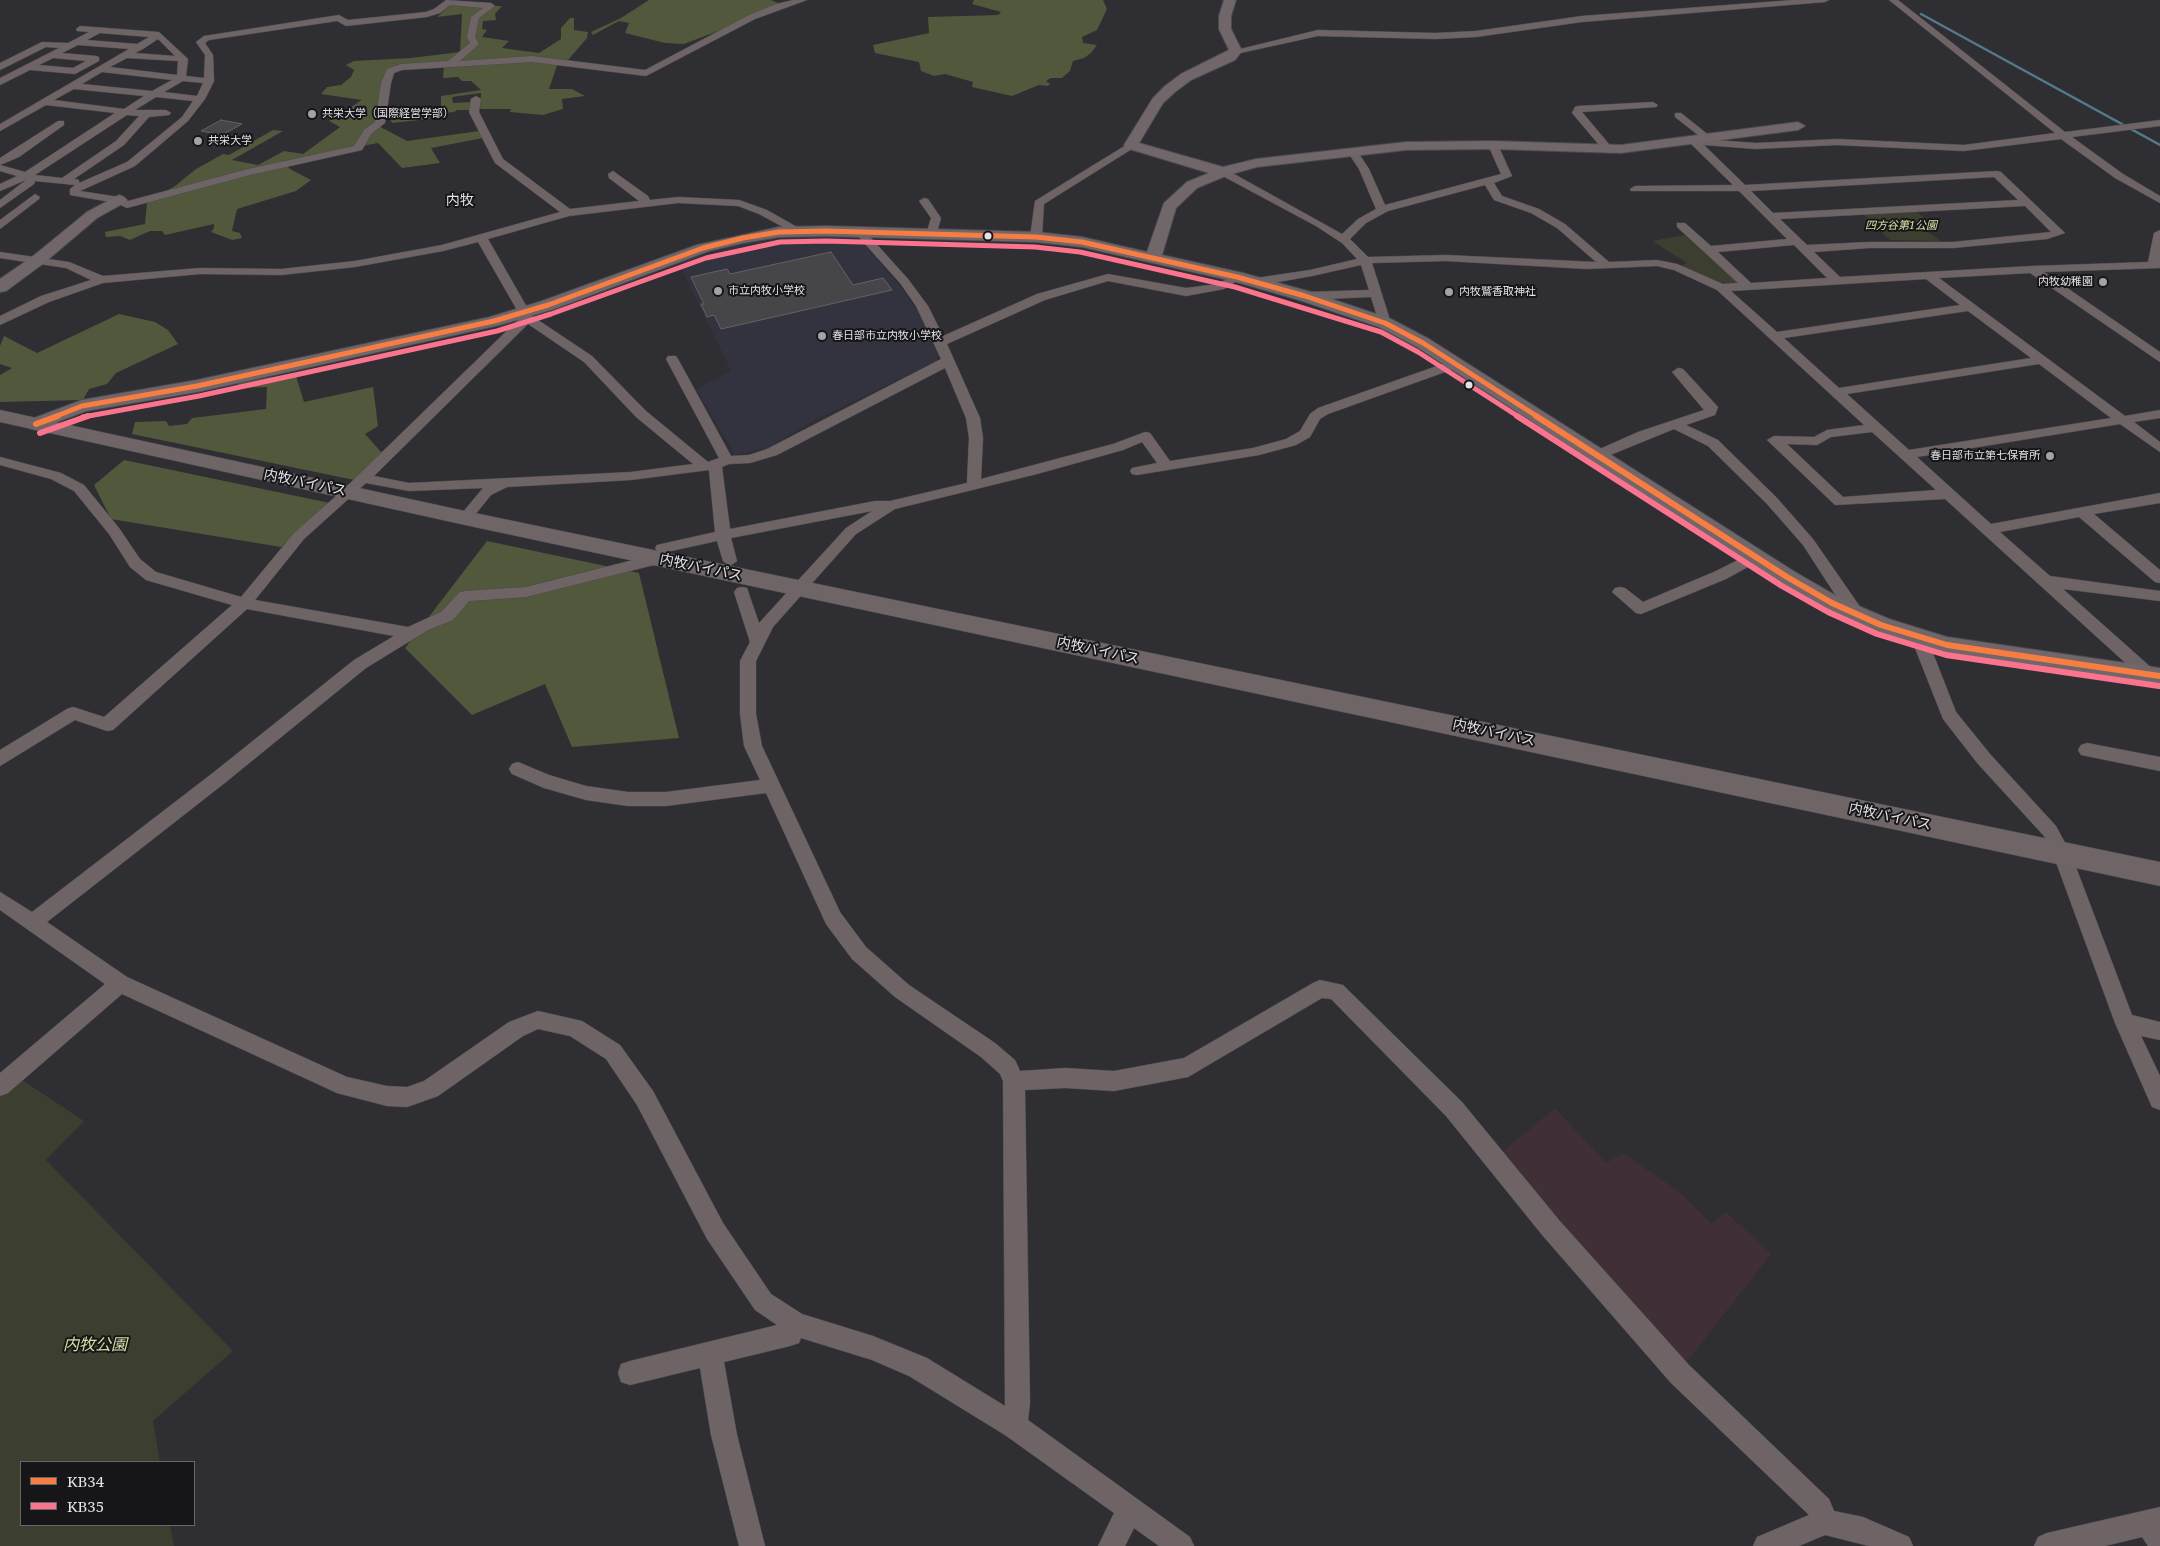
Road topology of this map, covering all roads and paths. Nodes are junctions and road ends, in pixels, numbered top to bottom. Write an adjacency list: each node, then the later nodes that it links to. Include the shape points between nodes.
1 (803, 0): 15 (street, via 778,6 752,18 646,73 532,60)
2 (1230, 0): 11 (street, via 1225,29)
3 (1825, 0): 11 (street, via 1582,19 1476,34 1318,33)
4 (1893, 0): 38 (street)
5 (450, 1): 15 (street, via 491,6 475,17 471,37 475,44); 21 (street, via 427,14 346,23 339,18 207,38 200,42 209,55)
6 (80, 29): 7 (street)
7 (98, 31): 8 (street); 9 (street)
8 (160, 35): 10 (street); 14 (street)
9 (74, 44): 10 (street); 12 (street); 16 (street, via 45,44)
10 (140, 47): 13 (street)
11 (1236, 51): 41 (street, via 1170,89 1158,101)
12 (52, 55): 17 (street); 18 (street, via 96,59)
13 (126, 55): 14 (street); 19 (street)
14 (183, 59): 20 (street)
15 (450, 63): 57 (street, via 401,67 390,71 380,123 367,132 358,148 248,172 127,205)
16 (0, 67)
17 (29, 67): 18 (street, via 75,71); 22 (street)
18 (81, 68): 19 (street)
19 (101, 70): 20 (street); 23 (street)
20 (182, 78): 21 (street); 24 (street)
21 (209, 80): 25 (street)
22 (0, 82)
23 (73, 86): 24 (street); 28 (street)
24 (154, 94): 25 (street); 30 (street)
25 (200, 99): 52 (street, via 185,119 154,147 130,164)
26 (476, 99): 64 (street, via 474,112 499,161)
27 (26, 101): 28 (street)
28 (45, 102): 30 (street); 37 (street)
29 (1653, 105): 43 (street, via 1578,109 1577,113)
30 (126, 112): 32 (street); 49 (street)
31 (166, 113): 32 (street)
32 (146, 114): 50 (street, via 120,143)
33 (1678, 115): 39 (street)
34 (61, 123): 45 (street)
35 (2160, 123): 38 (street)
36 (1798, 126): 39 (street)
37 (0, 128)
38 (2063, 135): 40 (street, via 1964,148 1837,142 1756,146); 58 (street, via 2119,176)
39 (1710, 139): 40 (street)
40 (1694, 141): 43 (street); 54 (street)
41 (1131, 145): 47 (street); 72 (street, via 1039,203)
42 (1494, 145): 43 (street); 44 (street, via 1406,146); 51 (street, via 1507,176)
43 (1608, 150)
44 (1352, 152): 47 (street, via 1256,163); 63 (street, via 1364,169)
45 (0, 162)
46 (0, 168): 49 (street)
47 (1223, 172): 74 (street); 78 (street, via 1192,185 1169,206)
48 (613, 174): 61 (street, via 644,198)
49 (30, 177): 50 (street); 53 (street); 62 (street)
50 (64, 181): 52 (street)
51 (1488, 181): 63 (street); 83 (street, via 1498,198 1534,211 1561,226)
52 (91, 183): 57 (street, via 75,189 74,193)
53 (0, 188)
54 (1744, 188): 55 (street); 60 (street, via 1997,174); 65 (street)
55 (1635, 189)
56 (35, 196): 67 (street)
57 (119, 200): 79 (street, via 92,215)
58 (2160, 200)
59 (924, 201): 70 (street, via 936,218)
60 (2026, 203): 65 (street); 75 (street, via 2059,233 1953,245)
61 (645, 204): 64 (street); 68 (street, via 678,200 739,203 764,212)
62 (0, 205)
63 (1382, 210): 74 (street, via 1362,221)
64 (568, 214): 73 (street)
65 (1773, 216): 75 (street)
66 (1681, 225): 76 (street)
67 (0, 226)
68 (798, 231): 69 (street); 97 (street, via 743,238 703,248)
69 (860, 232): 70 (street); 101 (street, via 922,306)
70 (932, 234): 72 (street)
71 (2160, 234): 82 (street)
72 (1036, 238): 78 (street, via 1082,242)
73 (482, 239): 88 (street, via 388,258 281,272 200,271); 97 (street)
74 (1343, 239): 80 (street)
75 (1802, 245): 76 (street); 90 (street)
76 (1708, 250): 91 (street)
77 (0, 255): 79 (street)
78 (1153, 257): 86 (street)
79 (38, 260): 88 (street, via 68,265); 92 (street)
80 (1364, 260): 83 (street, via 1446,258); 89 (street); 94 (street)
81 (2138, 265): 82 (street); 84 (street); 87 (street)
82 (2156, 265)
83 (1607, 266): 93 (street, via 1668,264)
84 (2032, 269): 85 (street); 102 (street)
85 (1929, 276): 90 (street); 96 (street)
86 (1237, 277): 89 (street); 101 (street, via 1220,287 1186,292 1108,277 1041,297)
87 (2160, 279)
88 (101, 280): 98 (street, via 64,292)
89 (1256, 282): 95 (street)
90 (1838, 282): 91 (street)
91 (1748, 286): 93 (street)
92 (0, 287)
93 (1720, 288): 100 (street)
94 (1377, 293): 95 (street); 99 (street)
95 (1305, 296): 99 (street)
96 (1970, 307): 100 (street); 104 (street)
97 (526, 315): 112 (street, via 206,384 82,406); 119 (street, via 588,359 641,414); 124 (street)
98 (0, 321)
99 (1385, 323): 106 (street)
100 (1775, 336): 108 (street)
101 (940, 342): 105 (street)
102 (2160, 358)
103 (672, 359): 119 (street)
104 (2042, 360): 108 (street); 111 (street)
105 (948, 361): 119 (street, via 772,452); 123 (street, via 973,418 976,438)
106 (1455, 364): 116 (street); 120 (street, via 1323,411 1305,434 1291,442 1254,452)
107 (1678, 372): 113 (street, via 1711,407 1710,412)
108 (1837, 392): 114 (street)
109 (2160, 414): 111 (street)
110 (0, 416): 112 (main road, 内牧バイパス)
111 (2122, 420): 115 (street); 117 (street)
112 (36, 424): 124 (main road, 内牧バイパス)
113 (1675, 424): 116 (street); 142 (street, via 1713,443 1772,501 1808,542)
114 (1876, 428): 117 (street); 125 (street, via 1827,434 1816,441 1774,440 1840,502)
115 (2160, 448)
116 (1598, 455): 133 (street)
117 (1906, 455): 125 (street)
118 (0, 461): 141 (street, via 56,476 79,488 135,562 151,576 196,592)
119 (716, 464): 122 (street, via 630,476); 131 (street)
120 (1166, 466): 121 (street); 123 (street, via 1146,436 1118,447)
121 (1137, 471)
122 (505, 483): 124 (street, via 409,487); 129 (street, via 486,492)
123 (974, 484): 127 (street)
124 (356, 485): 129 (main road, 内牧バイパス); 141 (street, via 298,536)
125 (1949, 494): 130 (street)
126 (2160, 498): 128 (street)
127 (890, 506): 131 (street, via 875,506); 137 (street, via 851,531)
128 (2082, 512): 130 (street); 135 (street)
129 (465, 518): 132 (main road, 内牧バイパス)
130 (1988, 529): 136 (street)
131 (723, 535): 132 (street); 134 (street)
132 (660, 553): 137 (main road, 内牧バイパス); 143 (street, via 526,592 465,596 447,616)
133 (1754, 557): 139 (street, via 1641,609); 142 (street)
134 (730, 561)
135 (2158, 574)
136 (2045, 581): 140 (street); 146 (street)
137 (798, 588): 145 (street); 152 (main road, 内牧バイパス)
138 (742, 592): 145 (street)
139 (1620, 592)
140 (2160, 596)
141 (244, 603): 143 (street); 148 (street, via 107,725 73,713)
142 (1857, 615): 144 (street)
143 (410, 633): 155 (street, via 360,664)
144 (1919, 638): 146 (street, via 1988,652); 152 (street, via 1949,715 1984,759 2050,830)
145 (757, 640): 151 (street, via 748,661 748,714 753,746)
146 (2154, 675)
147 (2087, 750): 149 (street)
148 (0, 759)
149 (2160, 764)
150 (518, 769): 151 (street, via 544,781 586,793 628,799 666,799)
151 (771, 785): 159 (street, via 833,918 859,953 902,990 988,1050 1008,1067)
152 (2062, 854): 153 (main road, 内牧バイパス); 157 (street)
153 (2160, 874)
154 (0, 900): 155 (street)
155 (32, 923): 156 (street)
156 (120, 983): 160 (street); 162 (street, via 345,1086 387,1096 407,1097 430,1089 516,1029 538,1020 575,1028 613,1052 645,1098 720,1239 763,1302)
157 (2125, 1023): 158 (street); 161 (street)
158 (2160, 1031)
159 (1014, 1081): 165 (street, via 1018,1403); 167 (street, via 1065,1078 1114,1081 1188,1068 1320,989 1336,991 1454,1109 1551,1228 1680,1374 1820,1508)
160 (0, 1086)
161 (2160, 1100)
162 (796, 1324): 163 (street, via 790,1334); 165 (street, via 873,1348 918,1368)
163 (710, 1355): 164 (street); 169 (street, via 724,1435)
164 (630, 1373)
165 (1014, 1426): 166 (street)
166 (1130, 1509): 170 (street); 171 (street)
167 (1824, 1522): 172 (street); 173 (street, via 1862,1530)
168 (2156, 1528): 174 (street)
169 (752, 1546)
170 (1111, 1546)
171 (1182, 1546)
172 (1766, 1546)
173 (1900, 1546)
174 (2047, 1546)

